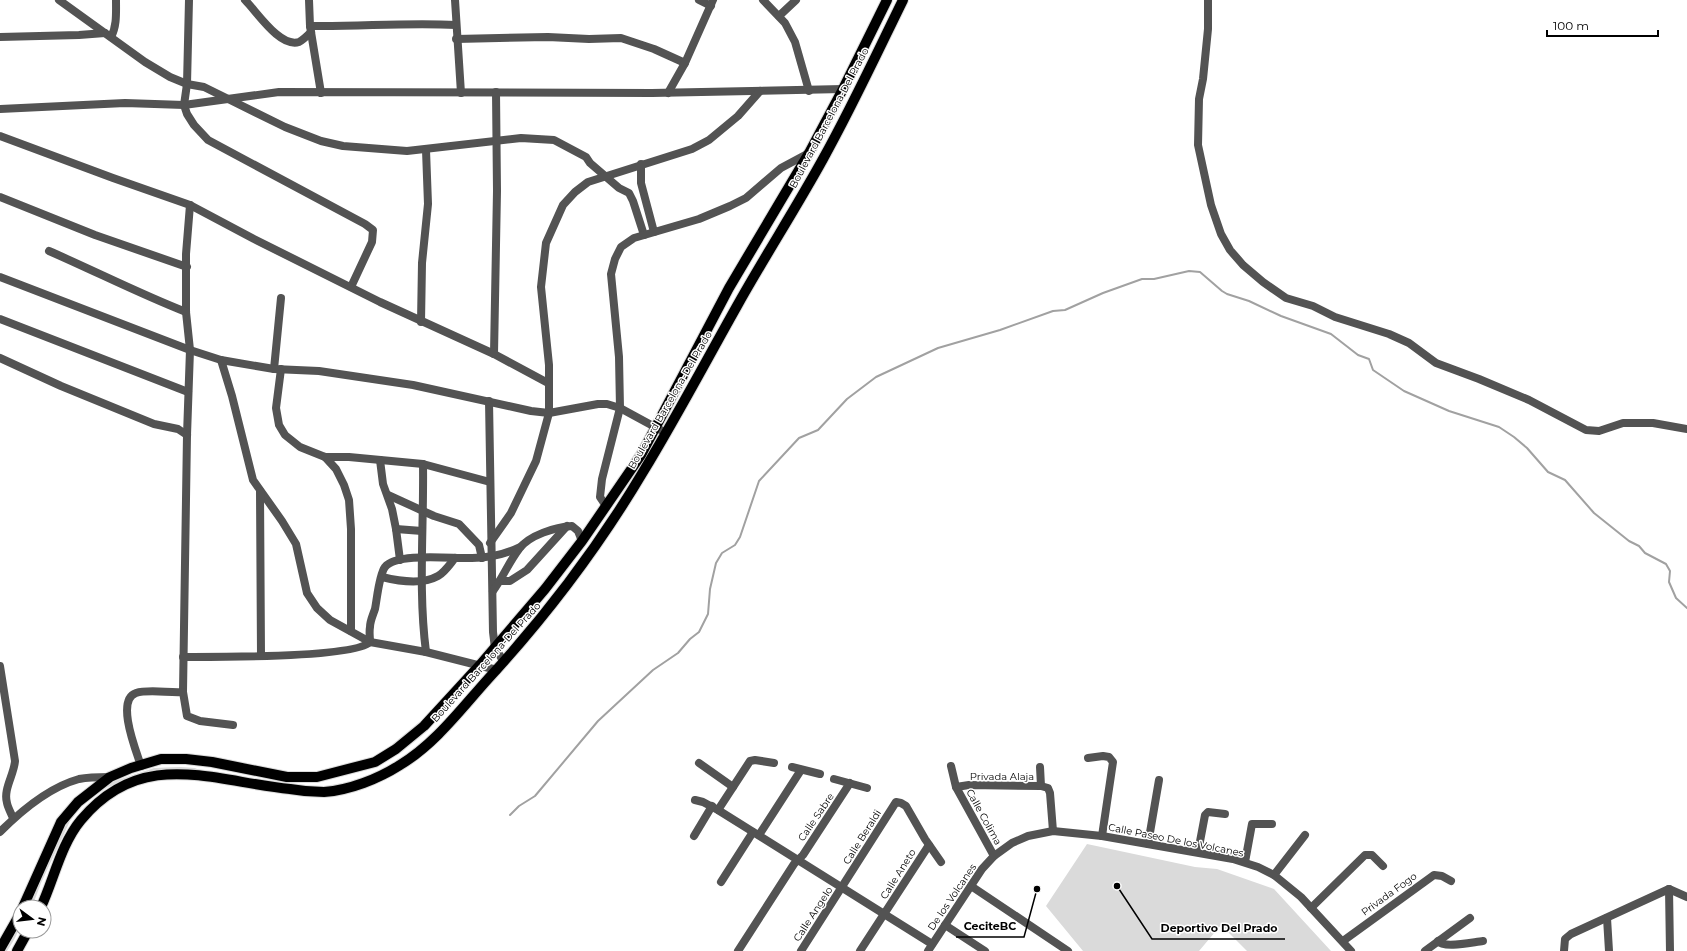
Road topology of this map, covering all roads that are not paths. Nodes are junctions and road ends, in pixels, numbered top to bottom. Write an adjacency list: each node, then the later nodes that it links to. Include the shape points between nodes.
1 (59, 0): 17 (street)
2 (116, 0): 17 (street, via 116,23 114,31)
3 (189, 0): 21 (street)
4 (245, 0): 16 (street, via 277,36 290,42 300,42)
5 (309, 0): 16 (street)
6 (455, 0): 15 (street)
7 (699, 0): 13 (street)
8 (763, 0): 14 (street)
9 (796, 0): 14 (street)
10 (887, 0): 22 (main road, Boulevard Barcelona-Del Prado)
11 (903, 0): 64 (main road, Boulevard Barcelona-Del Prado, via 823,160)
12 (1208, 0): 63 (street, via 1207,36 1199,99 1198,145 1211,205 1221,234 1243,265 1286,298 1389,334 1409,343 1436,363 1529,400 1586,430 1598,431 1623,423 1653,423)
13 (712, 3): 20 (street)
14 (779, 16): 23 (street, via 795,42)
15 (456, 25): 16 (street, via 413,23); 19 (street)
16 (311, 29): 27 (street)
17 (108, 35): 18 (street); 21 (street, via 145,62)
18 (0, 37)
19 (456, 40): 20 (street, via 621,38); 25 (street)
20 (684, 63): 28 (street)
21 (187, 84): 29 (street, via 204,87); 30 (street)
22 (843, 89): 23 (street); 35 (main road, Boulevard Barcelona-Del Prado)
23 (809, 90): 24 (street)
24 (760, 91): 28 (street); 36 (street, via 738,116 709,140 692,149)
25 (461, 92): 26 (street); 27 (street)
26 (496, 92): 28 (street); 33 (street)
27 (322, 93): 29 (street, via 279,92)
28 (668, 93)
29 (230, 99): 30 (street); 34 (street, via 285,127 321,141 369,149)
30 (184, 105): 31 (street, via 125,103); 47 (street, via 187,114 208,140 373,230 372,242)
31 (0, 109)
32 (0, 136): 41 (street)
33 (496, 142): 34 (street); 38 (street, via 521,138 554,140 586,157); 53 (street)
34 (426, 150): 51 (street, via 428,204 422,263)
35 (809, 153): 37 (street); 39 (main road, Boulevard Barcelona-Del Prado)
36 (641, 164): 38 (street); 42 (street, via 641,183)
37 (781, 168): 39 (street); 42 (street, via 746,198 698,219)
38 (604, 176): 43 (street, via 628,193); 57 (street, via 588,182 563,205 546,243 541,286 549,366)
39 (795, 178): 62 (main road, Boulevard Barcelona-Del Prado, via 729,288)
40 (0, 196): 45 (street, via 88,232)
41 (190, 205): 45 (street); 47 (street)
42 (654, 232): 43 (street)
43 (644, 235): 60 (street, via 621,247 611,274 619,356)
44 (48, 251): 49 (street)
45 (187, 267): 49 (street)
46 (0, 277): 52 (street)
47 (351, 287): 51 (street)
48 (281, 298): 56 (street)
49 (186, 312): 52 (street)
50 (0, 319): 58 (street)
51 (421, 322): 53 (street)
52 (190, 350): 55 (street); 58 (street)
53 (494, 354): 57 (street)
54 (0, 358): 65 (street, via 61,386 154,424 178,429)
55 (221, 360): 56 (street); 70 (street, via 253,480)
56 (277, 369): 59 (street, via 319,370 356,375); 66 (street, via 276,408 279,425 300,447)
57 (548, 383): 61 (street)
58 (188, 392): 65 (street)
59 (489, 401): 61 (street); 69 (street)
60 (620, 408): 61 (street, via 598,404); 62 (street); 72 (street, via 602,479 600,497)
61 (549, 413): 78 (street, via 536,461 511,513)
62 (655, 427): 64 (street); 72 (main road, Boulevard Barcelona-Del Prado, via 641,455)
63 (1687, 429)
64 (666, 433): 95 (main road, Boulevard Barcelona-Del Prado, via 593,550 548,610)
65 (187, 435): 94 (street)
66 (325, 457): 67 (street); 89 (street, via 336,469 349,500)
67 (380, 460): 68 (street); 71 (street, via 383,484)
68 (423, 464): 69 (street); 73 (street)
69 (490, 482): 78 (street)
70 (260, 491): 89 (street, via 296,544 307,593 317,608 330,620); 93 (street)
71 (388, 495): 73 (street); 75 (street)
72 (606, 506): 77 (main road, Boulevard Barcelona-Del Prado)
73 (424, 511): 76 (street); 83 (street, via 459,524 479,545)
74 (567, 526): 77 (street, via 575,527); 79 (street, via 547,530); 87 (street, via 527,570 510,581)
75 (396, 529): 76 (street); 84 (street)
76 (422, 531): 80 (street)
77 (582, 541): 91 (main road, Boulevard Barcelona-Del Prado)
78 (490, 543): 81 (street)
79 (520, 547): 81 (street); 87 (street)
80 (422, 557): 82 (street); 84 (street); 86 (street)
81 (491, 557): 83 (street); 88 (street)
82 (455, 558): 83 (street); 86 (street, via 438,576)
83 (482, 558)
84 (400, 560): 85 (street, via 385,566)
85 (382, 577): 86 (street); 90 (street, via 370,625)
86 (422, 581): 92 (street)
87 (500, 582): 88 (street)
88 (493, 591): 91 (street)
89 (351, 631): 90 (street)
90 (370, 642): 92 (street); 93 (street, via 344,651)
91 (495, 648): 95 (street); 96 (main road, Boulevard Barcelona-Del Prado)
92 (426, 652): 96 (street)
93 (261, 655): 94 (street)
94 (183, 657): 99 (street)
95 (504, 662): 98 (main road, Boulevard Barcelona-Del Prado)
96 (480, 665): 98 (street); 102 (main road, Boulevard Barcelona-Del Prado, via 424,726 375,762 317,777 287,777)
97 (0, 666): 123 (street, via 15,761 6,802)
98 (497, 670): 111 (main road, Boulevard Barcelona-Del Prado, via 423,750 399,766 356,785 324,792 269,787)
99 (183, 692): 100 (street, via 187,716 200,721); 105 (street, via 142,692 131,697 127,707 128,726)
100 (233, 725)
101 (1088, 758): 130 (street, via 1103,756 1111,758 1113,762)
102 (212, 762): 105 (main road, Boulevard Barcelona-Del Prado, via 161,760); 111 (main road)
103 (699, 763): 116 (street)
104 (774, 763): 116 (street, via 750,761)
105 (141, 766): 112 (main road, Boulevard Barcelona-Del Prado)
106 (951, 766): 117 (street, Calle Colima)
107 (792, 767): 109 (street)
108 (1040, 767): 118 (street)
109 (801, 770): 110 (street); 127 (street)
110 (820, 774)
111 (206, 776): 147 (main road, Boulevard Barcelona-Del Prado, via 171,774 146,777 122,785 103,798 79,822 66,845)
112 (110, 777): 123 (street, via 78,780 47,793); 146 (main road, Boulevard Barcelona-Del Prado, via 78,802 60,822)
113 (834, 779): 115 (street)
114 (1159, 780): 131 (street)
115 (850, 783): 119 (street); 135 (street, Calle Sabre)
116 (733, 787): 121 (street)
117 (956, 787): 118 (street, Privada Alaja); 134 (street, Calle Colima)
118 (1045, 787): 126 (street, via 1050,793)
119 (867, 788)
120 (695, 800): 121 (street)
121 (715, 808): 127 (street); 129 (street)
122 (1225, 814): 133 (street, via 1208,812 1204,815)
123 (13, 818): 125 (street)
124 (1272, 824): 137 (street, via 1252,824)
125 (0, 832)
126 (1054, 832): 130 (street, Calle Paseo De los Volcanes); 134 (street, Calle Paseo De los Volcanes, via 1028,836 1012,843)
127 (756, 834): 135 (street); 141 (street)
128 (1305, 835): 139 (street)
129 (694, 836)
130 (1102, 836): 131 (street, Calle Paseo De los Volcanes)
131 (1148, 844): 133 (street, Calle Paseo De los Volcanes)
132 (928, 845): 136 (street); 143 (street, Calle Beraldi, via 906,806 896,802); 149 (street, Calle Aneto)
133 (1198, 852): 137 (street, Calle Paseo De los Volcanes)
134 (994, 856): 142 (street, De los Volcanes)
135 (798, 860): 143 (street); 161 (street, Calle Sabre)
136 (941, 862)
137 (1245, 862): 139 (street, Calle Paseo De los Volcanes)
138 (1383, 866): 148 (street, via 1372,855 1365,855)
139 (1274, 875): 148 (street, Calle Paseo De los Volcanes)
140 (1451, 881): 155 (street, Privada Fogo, via 1434,875)
141 (721, 882)
142 (971, 886): 152 (street, De los Volcanes); 165 (street)
143 (842, 888): 149 (street); 162 (street, Calle Angelo)
144 (1669, 889): 145 (street); 151 (street); 170 (street)
145 (1687, 896)
146 (27, 899)
147 (44, 899)
148 (1311, 908): 155 (street, Calle Paseo De los Volcanes)
149 (884, 914): 158 (street); 163 (street, Calle Aneto)
150 (1470, 918): 156 (street)
151 (1607, 918): 168 (street, via 1571,934 1565,939); 169 (street)
152 (945, 925): 158 (street, De los Volcanes); 164 (street)
153 (12, 928): 159 (main road)
154 (24, 939): 160 (main road)
155 (1343, 941): 166 (street, Calle Paseo De los Volcanes)
156 (1438, 941): 157 (street, via 1446,945); 167 (street)
157 (1483, 941)
158 (930, 948)
159 (0, 949)
160 (17, 951)
161 (738, 951)
162 (801, 951)
163 (860, 951)
164 (985, 951)
165 (1068, 951)
166 (1351, 951)
167 (1425, 951)
168 (1564, 951)
169 (1609, 951)
170 (1670, 951)

